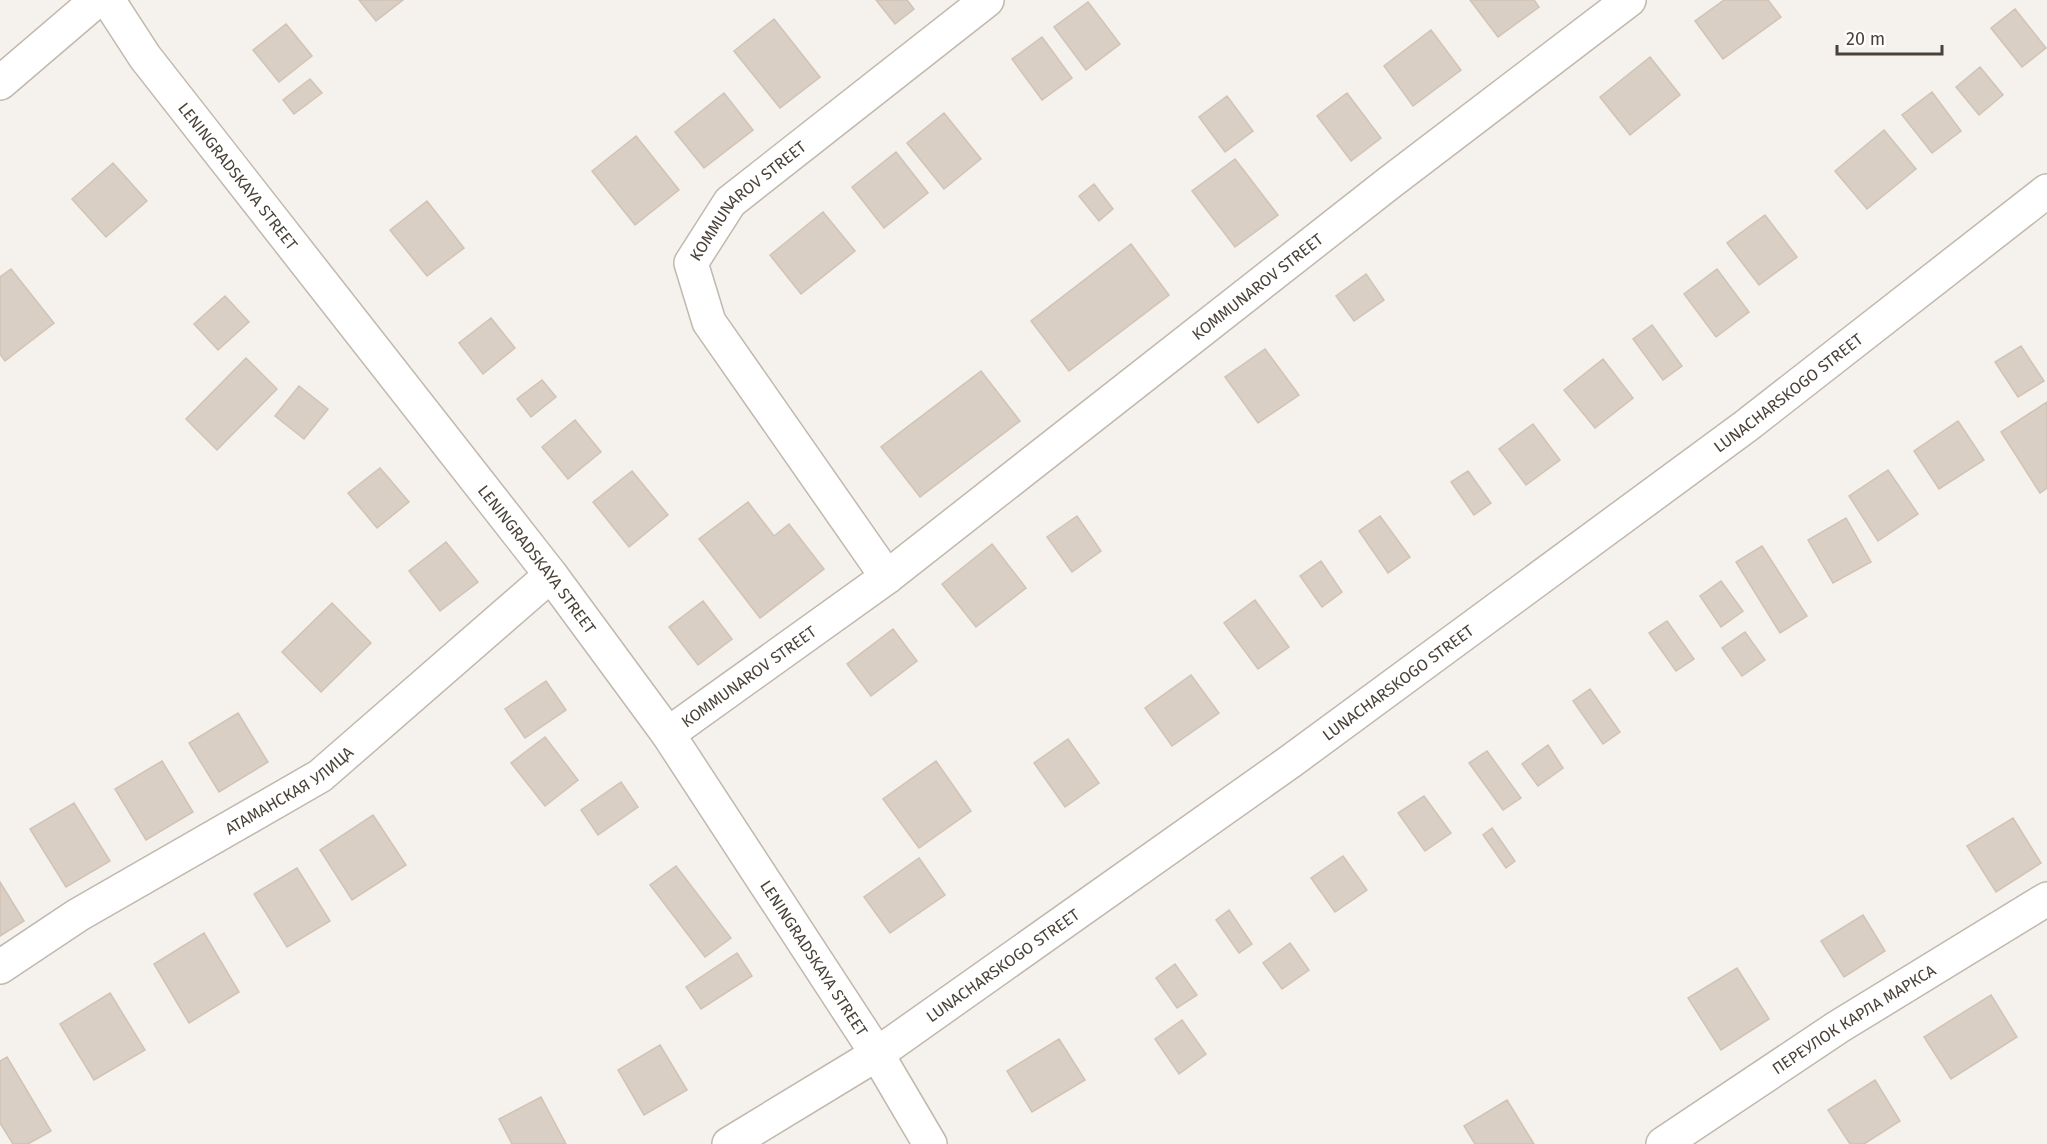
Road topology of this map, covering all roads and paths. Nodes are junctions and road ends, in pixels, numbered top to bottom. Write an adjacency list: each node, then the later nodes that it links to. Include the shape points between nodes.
1 (97, 0): 5 (street)
2 (108, 0): 7 (street, LENINGRADSKAYA STREET, via 145,57)
3 (987, 0): 8 (street, KOMMUNAROV STREET, via 730,202 691,263 709,322)
4 (1629, 0): 8 (street, KOMMUNAROV STREET)
5 (0, 82)
6 (2047, 191): 12 (street, LUNACHARSKOGO STREET, via 1746,426 1291,762)
7 (551, 575): 9 (street, LENINGRADSKAYA STREET); 11 (street, АТАМАНСКАЯ УЛИЦА, via 320,776 78,915)
8 (887, 577): 9 (street, KOMMUNAROV STREET)
9 (668, 734): 12 (street, LENINGRADSKAYA STREET)
10 (2047, 899): 15 (street, ПЕРЕУЛОК КАРЛА МАРКСА, via 1839,1027)
11 (0, 967)
12 (877, 1054): 13 (street, LUNACHARSKOGO STREET); 14 (street, LENINGRADSKAYA STREET)
13 (729, 1144)
14 (930, 1144)
15 (1663, 1144)

